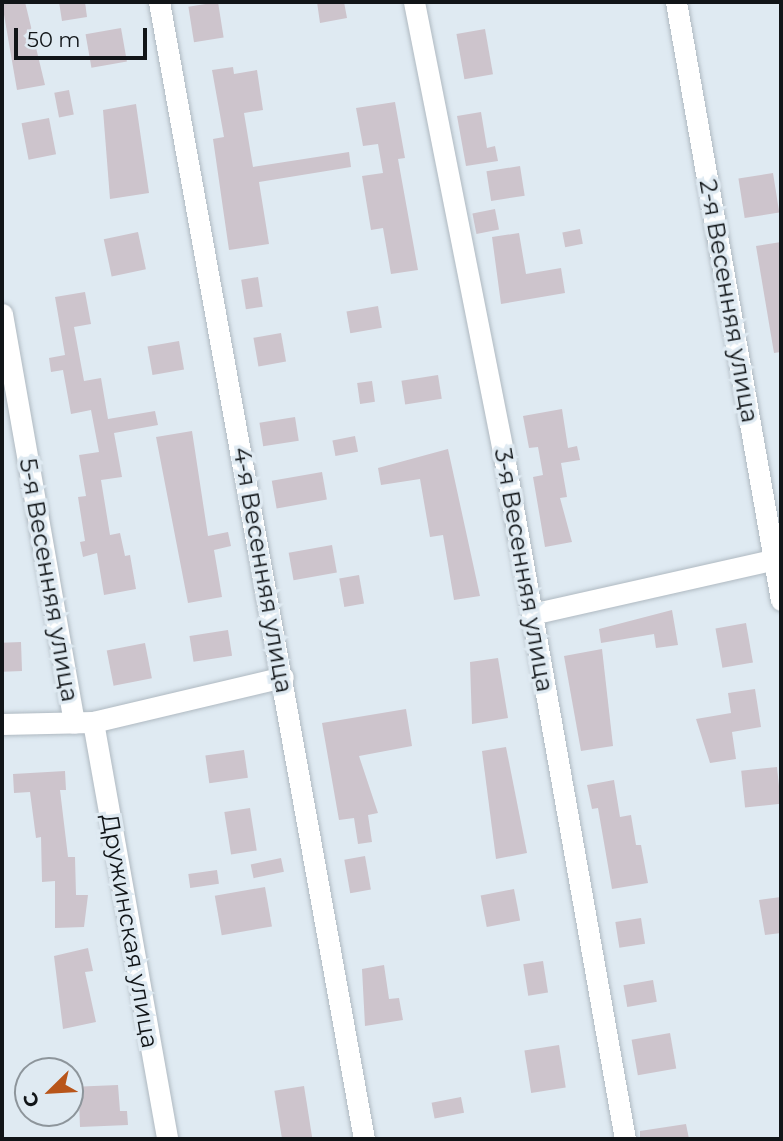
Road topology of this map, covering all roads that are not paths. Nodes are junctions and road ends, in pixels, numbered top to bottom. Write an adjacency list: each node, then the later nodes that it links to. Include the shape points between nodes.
1 (159, 2): 8 (street, 4-я Весенняя улица)
2 (414, 2): 7 (street, 3-я Весенняя улица)
3 (676, 2): 5 (street, 2-я Весенняя улица)
4 (2, 314): 9 (street, 5-я Весенняя улица)
5 (778, 559): 6 (street, 2-я Весенняя улица); 7 (street)
6 (781, 600)
7 (532, 614): 13 (street, 3-я Весенняя улица)
8 (283, 677): 9 (street); 12 (street, 4-я Весенняя улица)
9 (83, 723): 10 (street); 11 (street, Дружинская улица)
10 (3, 730)
11 (167, 1139)
12 (364, 1139)
13 (625, 1139)

